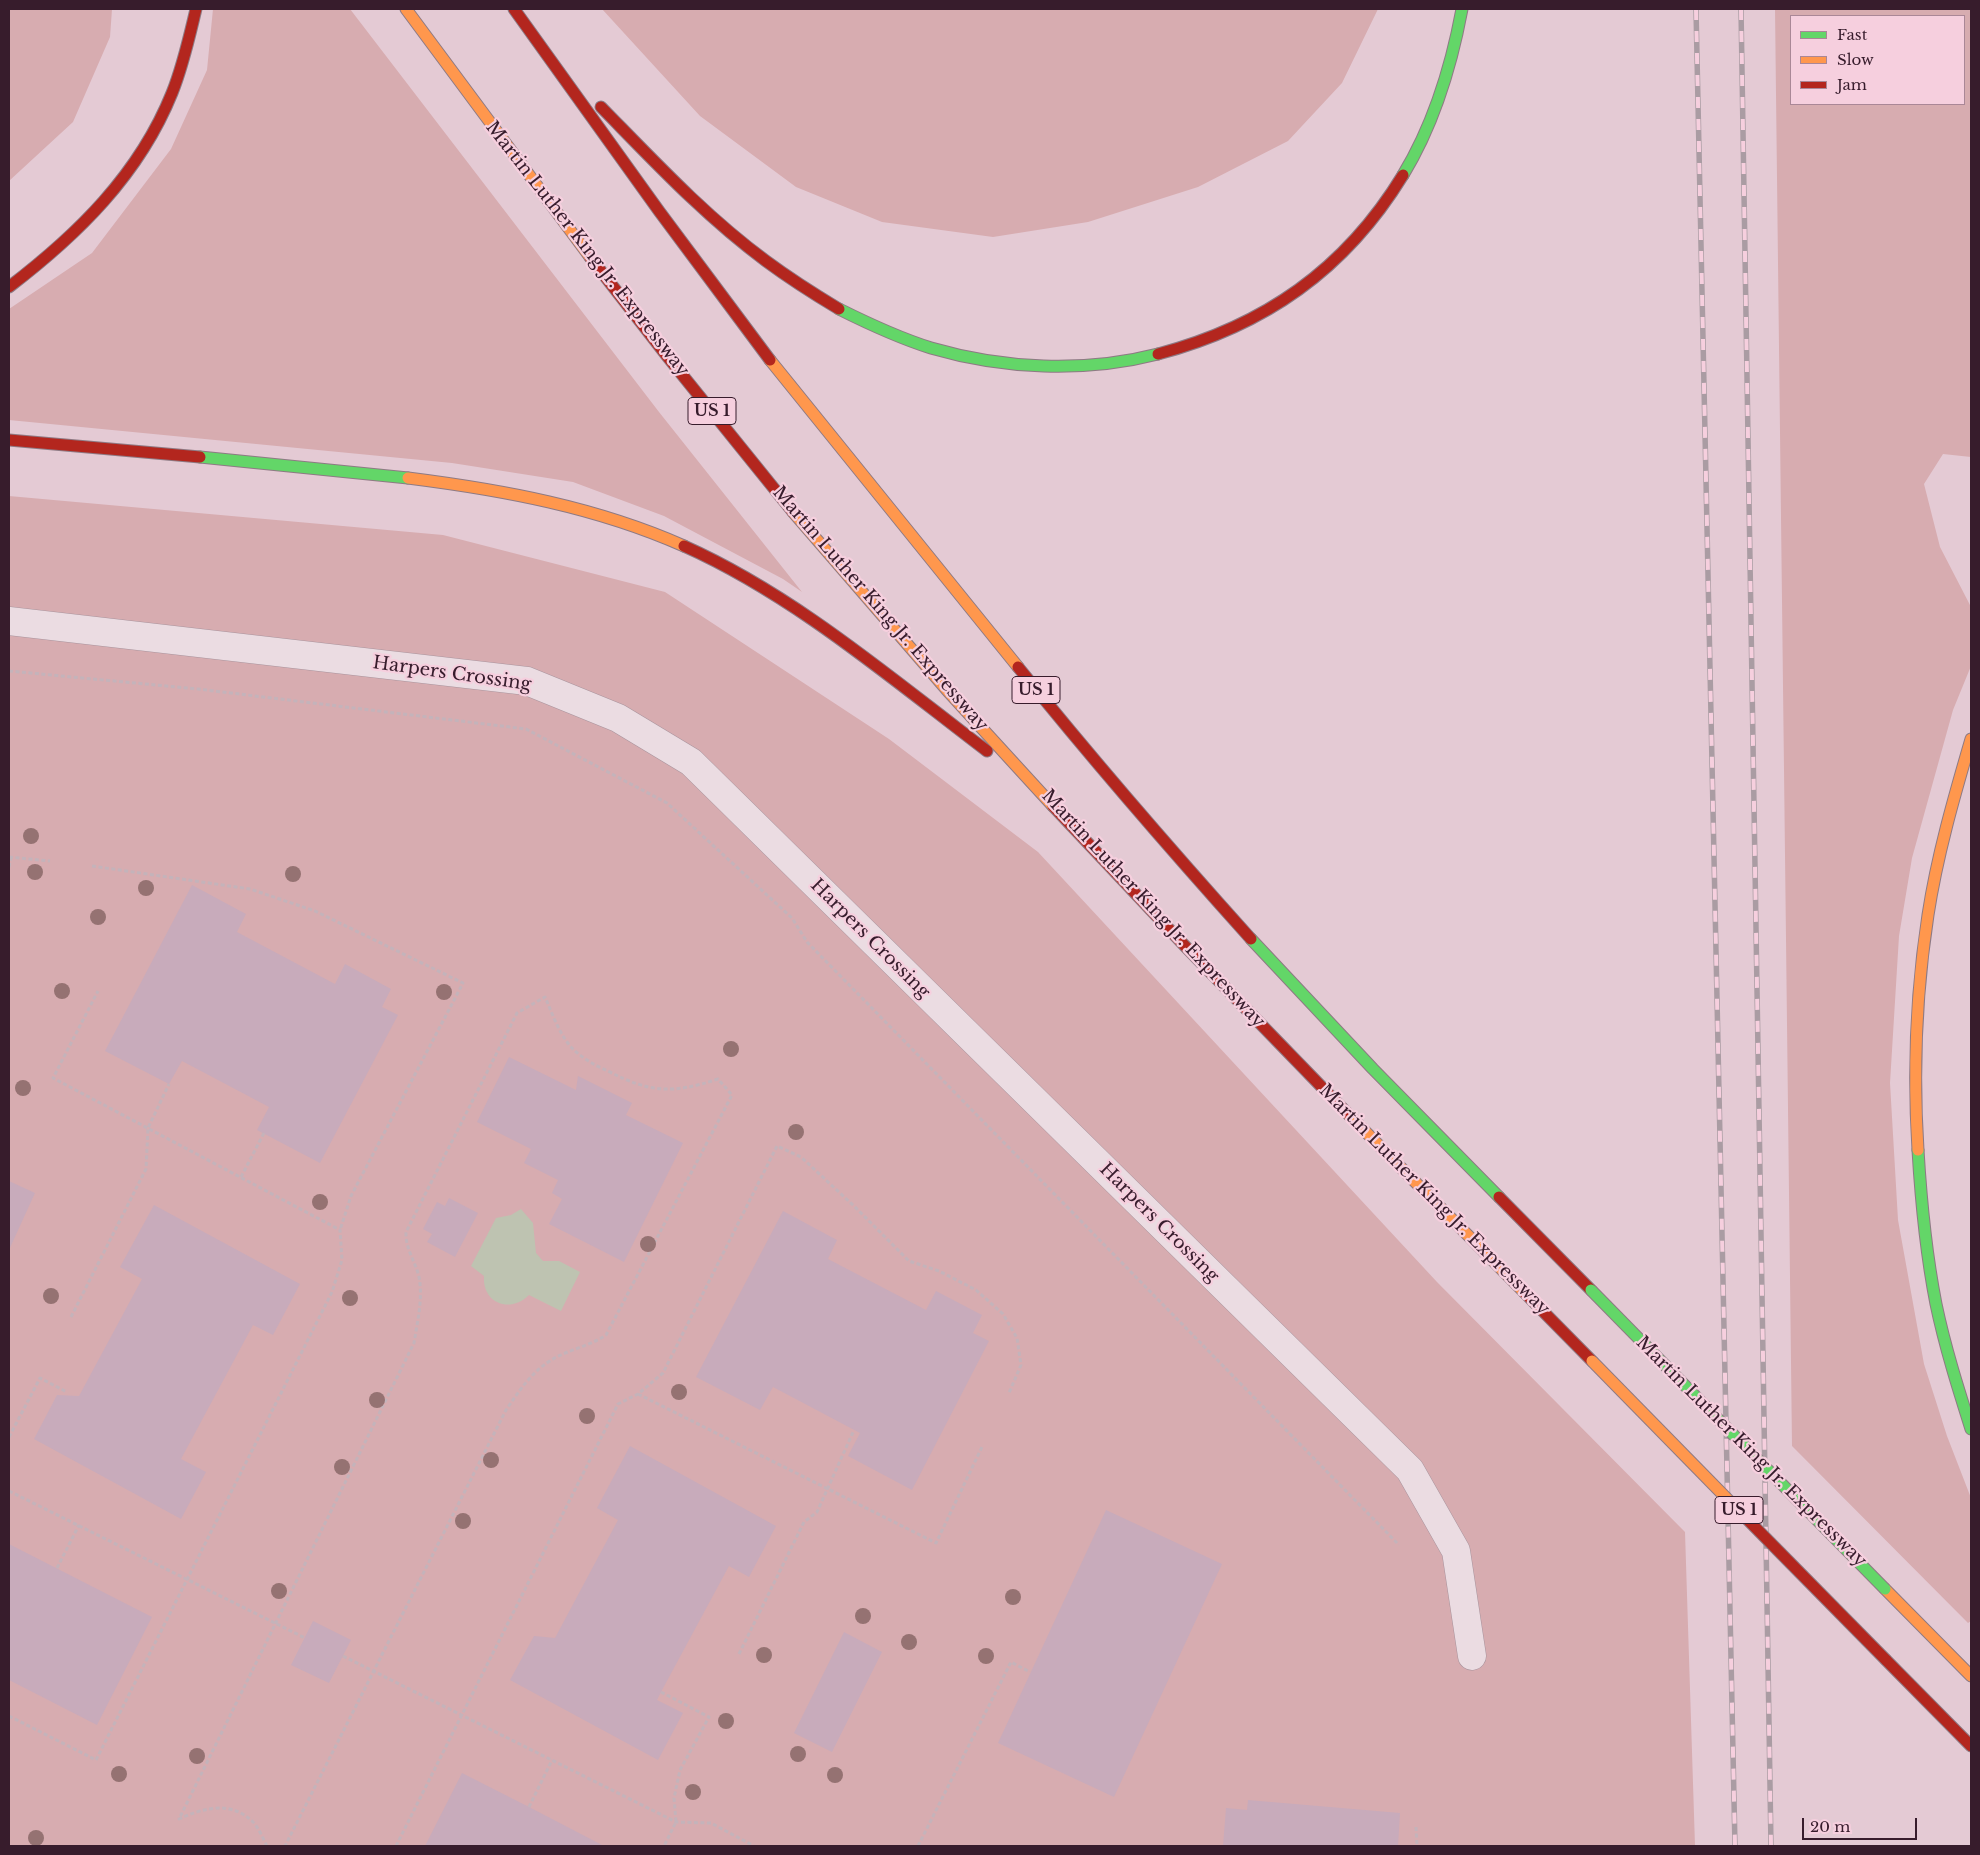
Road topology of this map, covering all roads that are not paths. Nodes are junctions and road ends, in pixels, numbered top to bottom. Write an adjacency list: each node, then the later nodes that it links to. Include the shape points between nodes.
1 (196, 9): 6 (highway, via 178,80 139,159 81,228 47,259)
2 (406, 9): 10 (highway, Martin Luther King Jr. Expressway / US 1, via 595,262 723,425 946,689)
3 (514, 9): 5 (highway, Martin Luther King Jr. Expressway / US 1)
4 (1462, 9): 5 (highway, via 1454,50 1426,133 1383,205 1324,270 1290,297 1218,336 1138,360 1053,368 1010,365 921,345 839,310 801,286 724,228 681,189)
5 (537, 41): 13 (highway, Martin Luther King Jr. Expressway / US 1, bridge, via 658,211 783,377 1091,757 1184,865 1373,1069)
6 (9, 286)
7 (9, 440): 10 (highway, via 437,480 540,497 644,529 698,553 810,618)
8 (9, 621): 12 (street, Harpers Crossing, via 527,681 618,718 691,762 1410,1470 1456,1551)
9 (1971, 739): 11 (highway, via 1937,864 1926,930 1918,1013 1916,1083 1918,1150 1933,1288 1949,1357)
10 (1042, 793): 14 (highway, Martin Luther King Jr. Expressway / US 1, bridge, via 1263,1026)
11 (1971, 1429)
12 (1472, 1656)
13 (1971, 1676)
14 (1971, 1746)

